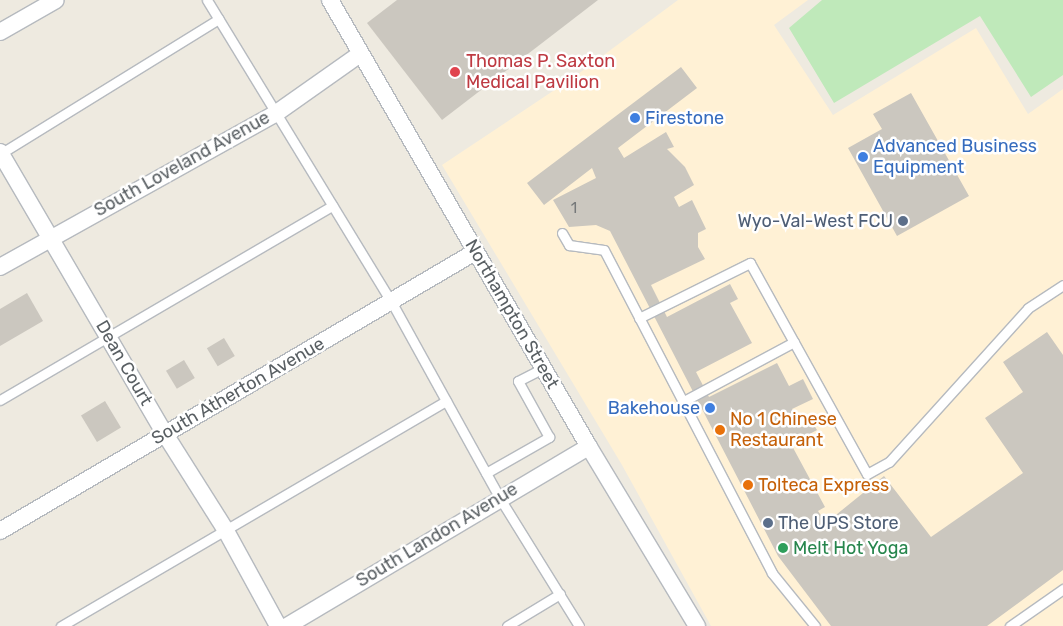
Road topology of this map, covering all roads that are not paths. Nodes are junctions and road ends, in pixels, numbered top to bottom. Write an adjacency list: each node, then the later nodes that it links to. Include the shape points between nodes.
1 (56, 0): 5 (street)
2 (207, 0): 4 (lane)
3 (330, 0): 6 (street, Northampton Street)
4 (218, 19): 7 (lane); 8 (lane)
5 (0, 32)
6 (360, 54): 7 (street, South Loveland Avenue); 12 (street, Northampton Street)
7 (276, 114): 9 (lane); 11 (street, South Loveland Avenue)
8 (0, 153): 11 (street, Dean Court)
9 (332, 206): 15 (lane); 17 (lane)
10 (562, 232): 16 (lane, via 569,245 604,250)
11 (52, 236): 13 (street, South Loveland Avenue); 17 (street, Dean Court)
12 (475, 252): 15 (street, South Atherton Avenue); 19 (street, Northampton Street)
13 (0, 267)
14 (1063, 285): 18 (lane, via 1028,308 889,462 867,474)
15 (391, 301): 21 (lane); 23 (street, South Atherton Avenue)
16 (639, 318): 18 (lane, via 750,263); 22 (lane)
17 (108, 336): 20 (lane); 23 (street, Dean Court)
18 (794, 342): 22 (lane)
19 (543, 368): 24 (street, Northampton Street); 25 (lane, via 518,381 549,437)
20 (0, 400)
21 (446, 401): 25 (lane); 27 (lane)
22 (682, 402): 37 (lane, via 772,574)
23 (165, 434): 27 (street, Dean Court); 28 (street, South Atherton Avenue)
24 (589, 446): 26 (street, South Landon Avenue); 36 (street, Northampton Street)
25 (486, 473): 26 (lane)
26 (499, 497): 30 (lane); 33 (street, South Landon Avenue)
27 (225, 529): 31 (lane); 32 (street, Dean Court)
28 (0, 531)
29 (1063, 589): 38 (lane)
30 (560, 594): 34 (lane); 35 (lane)
31 (61, 626)
32 (278, 626)
33 (287, 626)
34 (507, 626)
35 (578, 626)
36 (697, 626)
37 (814, 626)
38 (1010, 626)

